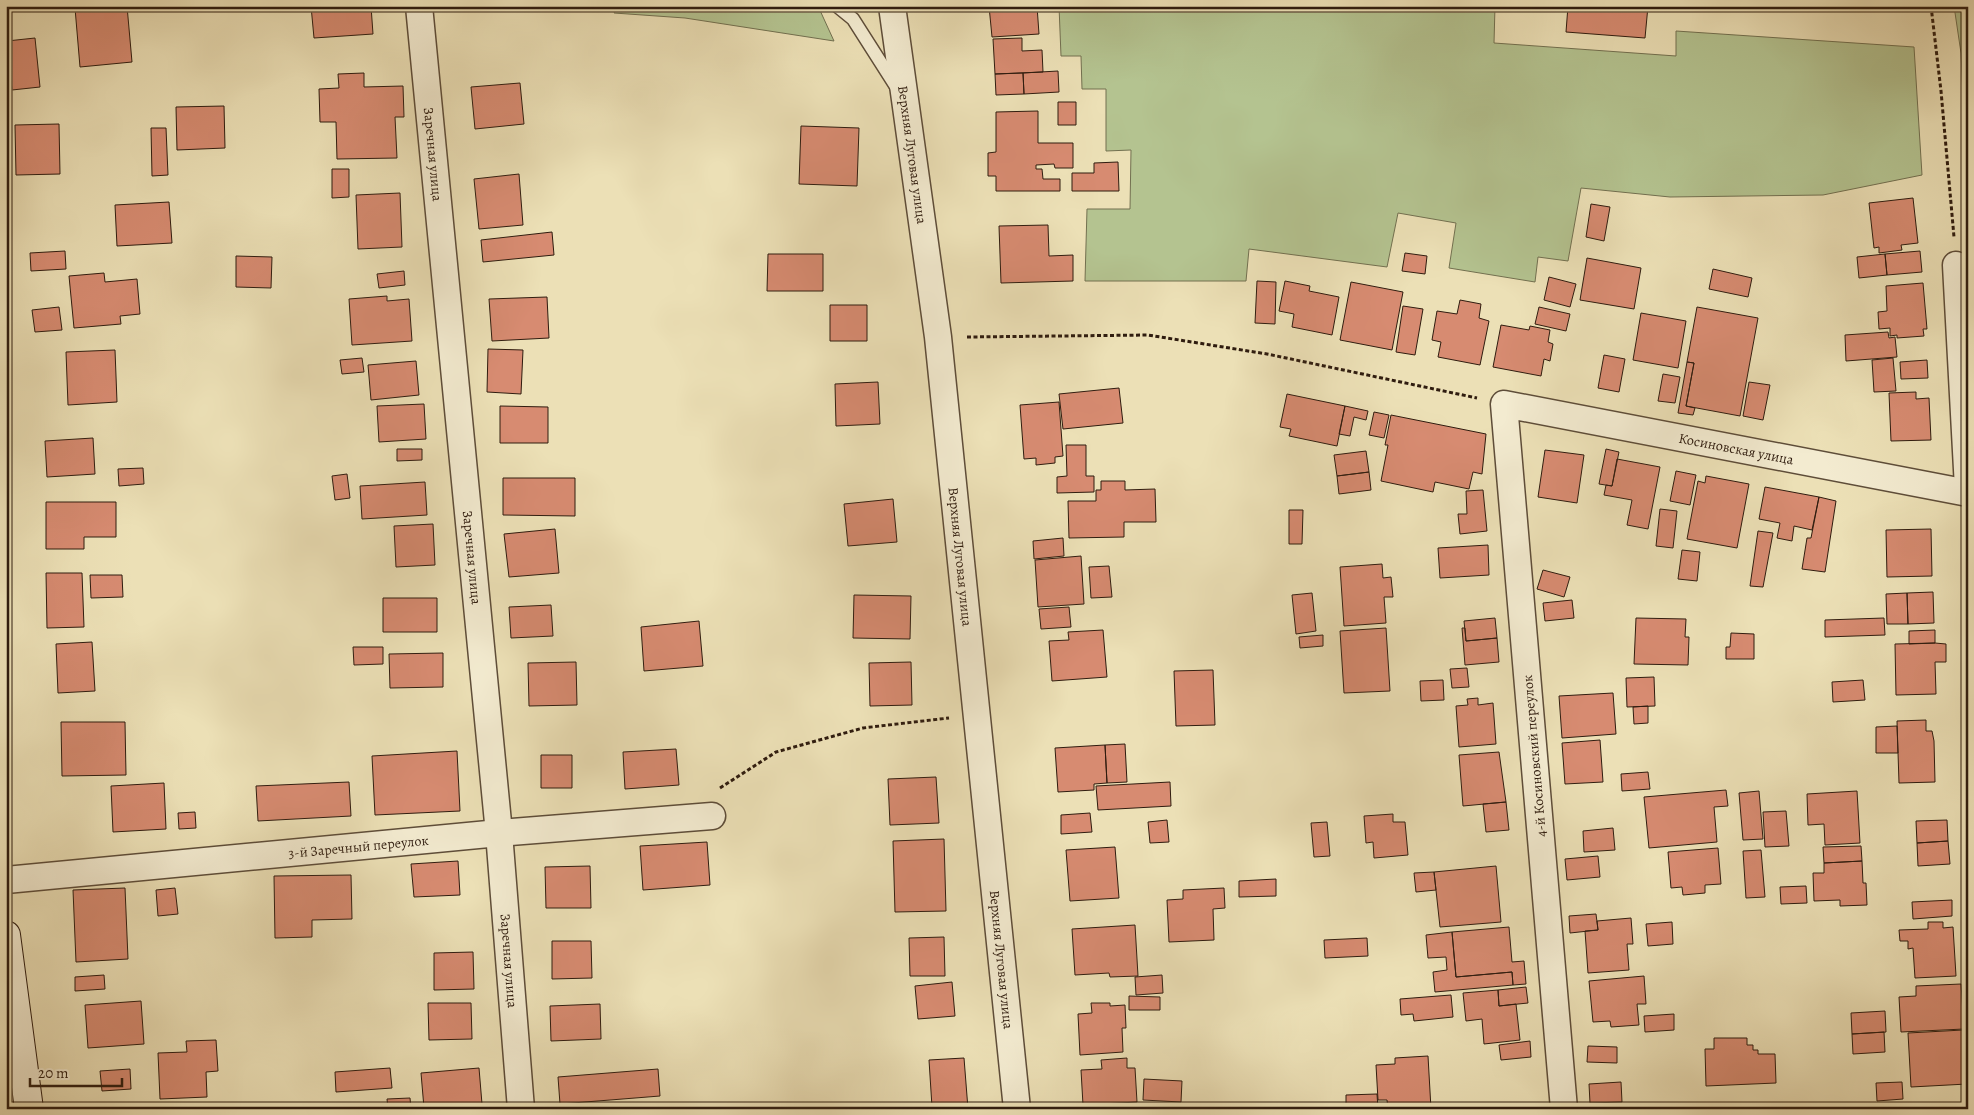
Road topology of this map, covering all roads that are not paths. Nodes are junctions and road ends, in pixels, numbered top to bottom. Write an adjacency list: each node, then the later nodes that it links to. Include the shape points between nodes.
1 (419, 6): 10 (street, Заречная улица)
2 (837, 6): 4 (lane, via 853,19)
3 (892, 6): 4 (street, Верхняя Луговая улица)
4 (906, 103): 15 (street, Верхняя Луговая улица, via 938,337)
5 (1956, 265): 7 (street)
6 (1504, 404): 8 (street, Косиновская улица); 16 (street, 4-й Косиновский переулок)
7 (1968, 488)
8 (1968, 493)
9 (712, 816): 10 (street, 3-й Заречный переулок)
10 (499, 834): 11 (street, 3-й Заречный переулок); 14 (street, Заречная улица)
11 (6, 880)
12 (6, 935): 13 (street)
13 (29, 1109)
14 (520, 1109)
15 (1017, 1109)
16 (1564, 1109)

